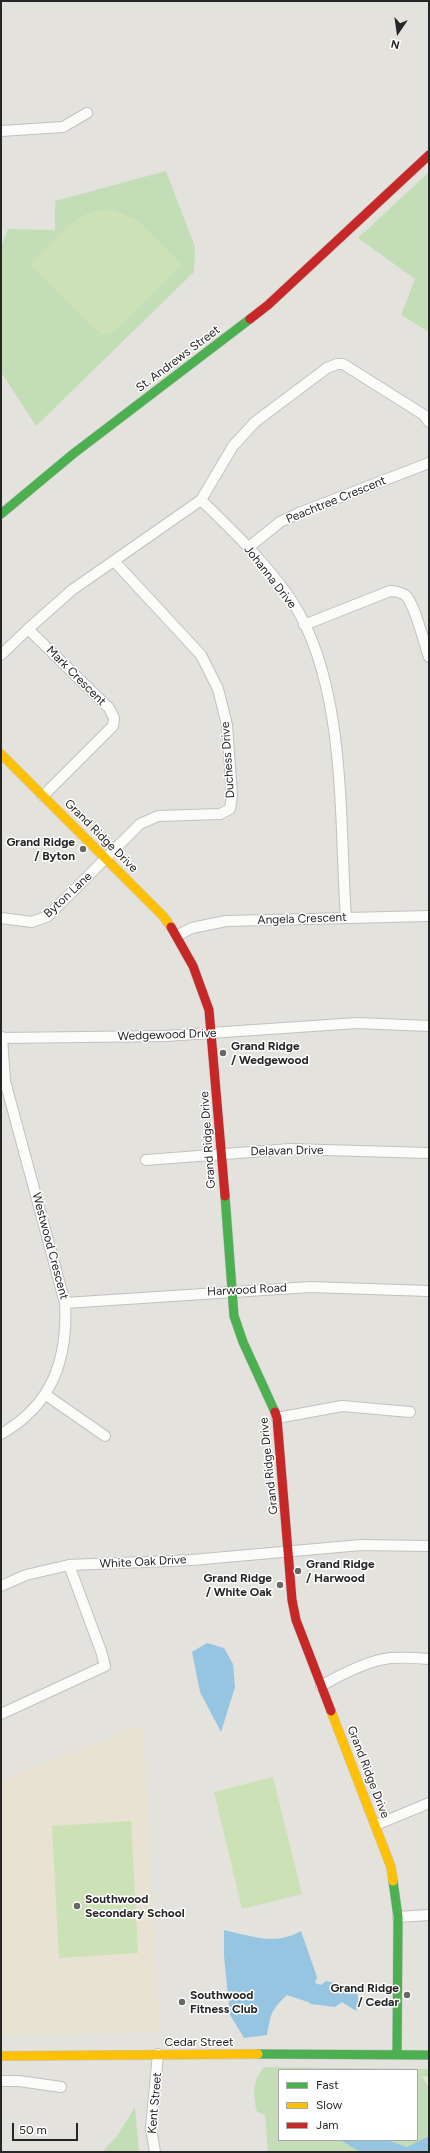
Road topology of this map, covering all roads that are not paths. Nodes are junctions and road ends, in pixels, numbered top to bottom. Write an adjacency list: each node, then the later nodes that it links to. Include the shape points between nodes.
1 (87, 113): 2 (street, via 63,127)
2 (1, 131)
3 (429, 155): 7 (street, St. Andrews Street, via 268,305 73,454)
4 (429, 422): 6 (street, via 424,415 351,368 337,364 327,368 255,422 233,446)
5 (429, 463): 8 (street, Peachtree Crescent, via 299,513 280,522)
6 (201, 500): 8 (street, Johanna Drive); 9 (street)
7 (1, 514)
8 (249, 547): 10 (street, Johanna Drive, via 292,601)
9 (114, 561): 11 (street, via 72,590); 16 (street, Duchess Drive, via 201,655 218,689 227,725 232,796 230,809 220,814 158,816 140,824)
10 (304, 625): 13 (street, via 390,591 397,591 406,596 412,608); 19 (street, Johanna Drive, via 319,661 330,703 336,753)
11 (28, 629): 12 (street); 15 (street, Mark Crescent, via 109,708 114,718 112,726)
12 (1, 655)
13 (429, 657)
14 (1, 754): 15 (street, Grand Ridge Drive)
15 (43, 796): 16 (street, Grand Ridge Drive)
16 (106, 858): 18 (street, Byton Lane, via 48,916 32,922); 20 (street, Grand Ridge Drive, via 163,916)
17 (429, 916): 19 (street, Angela Crescent)
18 (1, 918)
19 (346, 918): 20 (street, Angela Crescent, via 226,921 192,928)
20 (178, 935): 22 (street, Grand Ridge Drive, via 207,1001)
21 (429, 1026): 22 (street, Wedgewood Drive, via 357,1023)
22 (212, 1033): 23 (street, Wedgewood Drive); 25 (street, Grand Ridge Drive)
23 (1, 1038): 29 (street, Westwood Crescent, via 5,1081)
24 (429, 1153): 25 (street, Delavan Drive, via 290,1149)
25 (221, 1154): 26 (street, Delavan Drive); 27 (street, Grand Ridge Drive)
26 (146, 1160)
27 (231, 1291): 28 (street, Harwood Road, via 310,1286); 29 (street, Harwood Road); 32 (street, Grand Ridge Drive, via 234,1316 242,1344 268,1390)
28 (429, 1291)
29 (65, 1303): 30 (street, Westwood Crescent, via 64,1349)
30 (46, 1395): 33 (street, Westwood Crescent, via 16,1426); 34 (street)
31 (410, 1412): 32 (street, via 342,1406)
32 (277, 1418): 36 (street, Grand Ridge Drive)
33 (1, 1434)
34 (105, 1436)
35 (429, 1546): 36 (street, via 361,1545)
36 (288, 1551): 37 (street, White Oak Drive, via 192,1560); 40 (street, Grand Ridge Drive, via 295,1615)
37 (69, 1565): 38 (street, White Oak Drive, via 26,1575); 41 (street, via 105,1666)
38 (1, 1586)
39 (429, 1659): 40 (street, via 382,1660)
40 (321, 1686): 43 (street, Grand Ridge Drive)
41 (1, 1714)
42 (429, 1803): 43 (street)
43 (376, 1825): 45 (street, Grand Ridge Drive, via 391,1867)
44 (429, 1915): 45 (street)
45 (398, 1917): 47 (street, Grand Ridge Drive)
46 (158, 2054): 47 (street, Cedar Street); 49 (street, Cedar Street); 52 (street, Kent Street, via 151,2128)
47 (397, 2055): 48 (street, Cedar Street)
48 (429, 2055)
49 (1, 2056)
50 (1, 2081): 51 (street)
51 (61, 2087)
52 (155, 2152)

